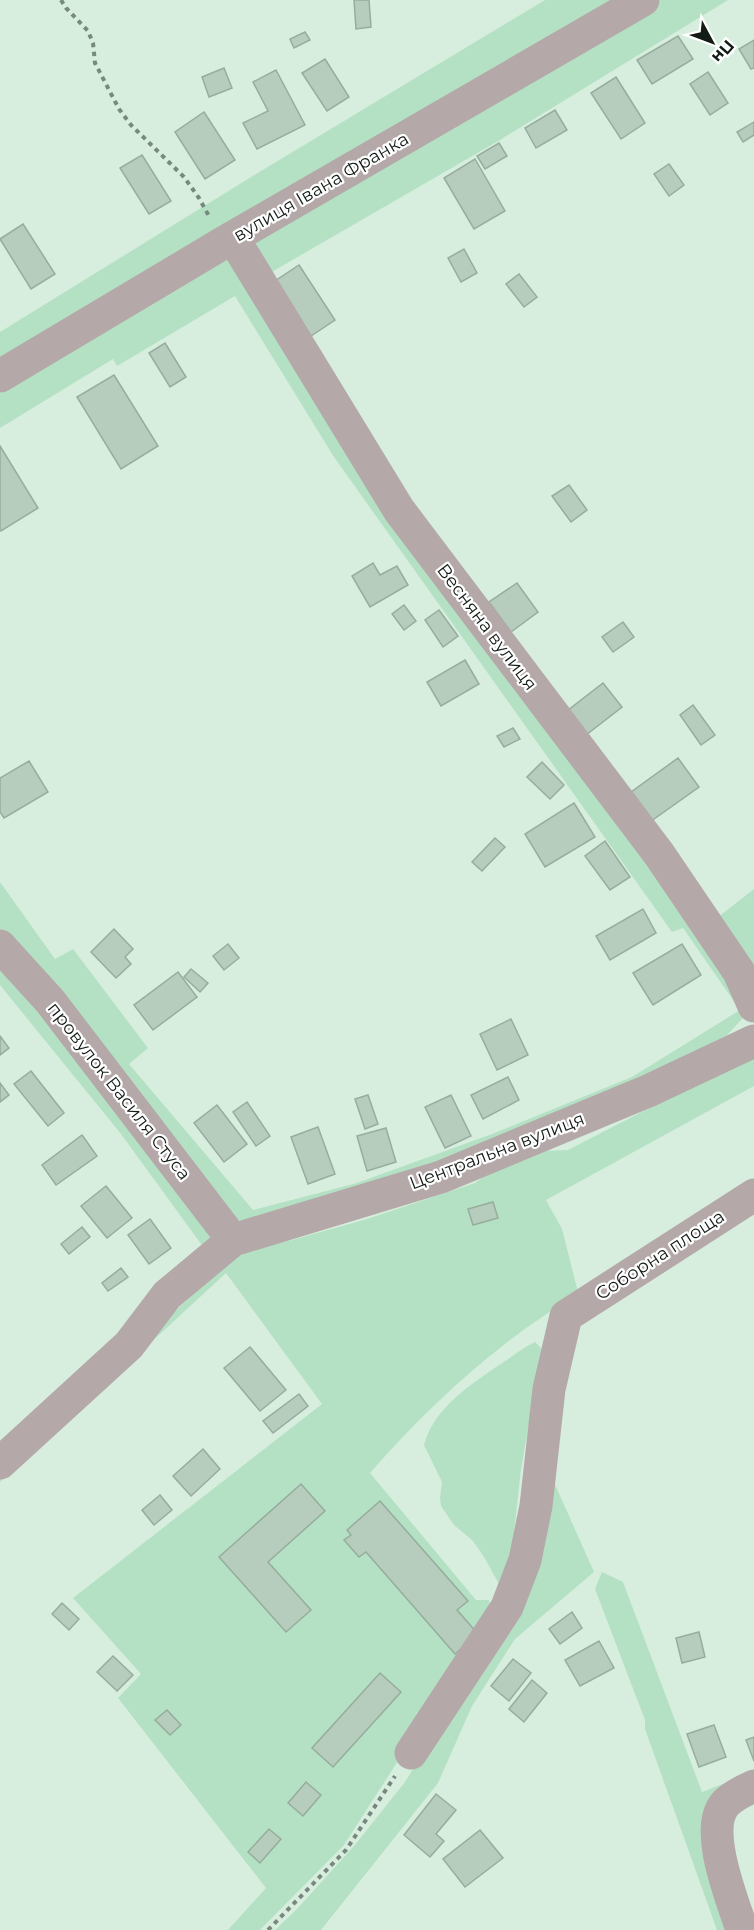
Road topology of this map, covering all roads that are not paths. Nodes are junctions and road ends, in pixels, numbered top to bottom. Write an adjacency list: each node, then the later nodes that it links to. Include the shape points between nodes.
1 (643, 0): 2 (street, вулиця Івана Франка)
2 (228, 240): 3 (street, вулиця Івана Франка); 5 (street, Весняна вулиця, via 399,510 659,854 739,972)
3 (0, 376)
4 (0, 946): 8 (street, провулок Василя Стуса, via 50,1001)
5 (754, 1006)
6 (754, 1041): 8 (street, Центральна вулиця, via 648,1091 441,1177)
7 (754, 1195): 10 (street, Соборна площа, via 566,1316 549,1389 536,1506 525,1560 507,1607)
8 (233, 1240): 9 (street, via 167,1295 129,1345)
9 (0, 1462)
10 (411, 1754)
11 (754, 1786): 12 (street, via 725,1804 718,1818 717,1842)
12 (742, 1930)

